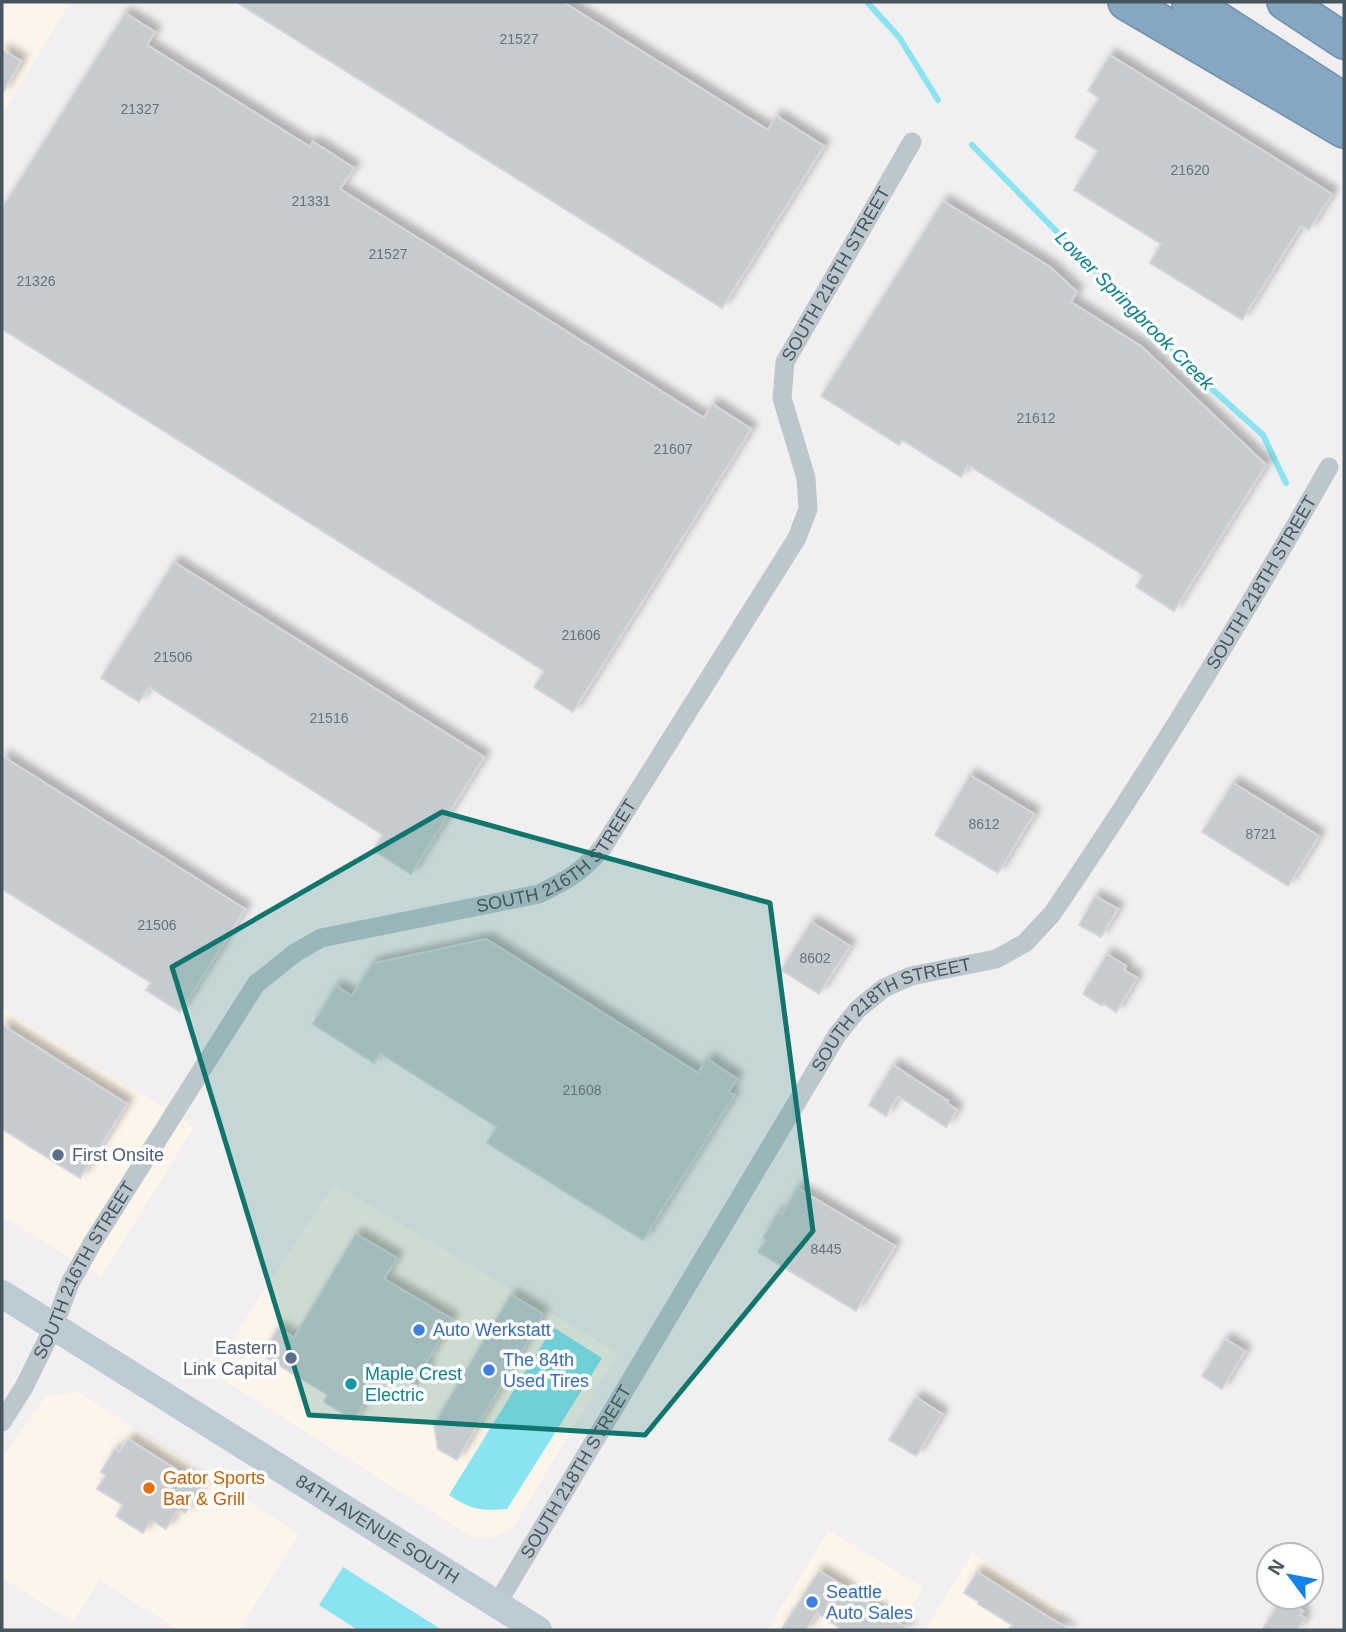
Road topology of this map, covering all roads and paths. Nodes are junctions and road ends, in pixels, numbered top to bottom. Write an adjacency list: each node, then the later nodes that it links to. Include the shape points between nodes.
1 (1126, 2): 6 (highway)
2 (1190, 2): 5 (highway)
3 (1285, 2): 4 (highway)
4 (1344, 41)
5 (1344, 100)
6 (1344, 130)
7 (912, 142): 10 (street, SOUTH 216TH STREET, via 785,362 782,398 806,478 808,509 797,538 603,847 587,866 540,894 321,938 257,984 93,1242 70,1283)
8 (1329, 467): 12 (street, SOUTH 218TH STREET, via 1182,716 1052,914 1025,943 996,959 912,976 884,988 858,1009 837,1035)
9 (2, 1294): 10 (main road, 84TH AVENUE SOUTH)
10 (54, 1326): 11 (street, SOUTH 216TH STREET); 12 (main road, 84TH AVENUE SOUTH)
11 (2, 1422)
12 (496, 1604): 13 (main road, 84TH AVENUE SOUTH)
13 (538, 1630)

